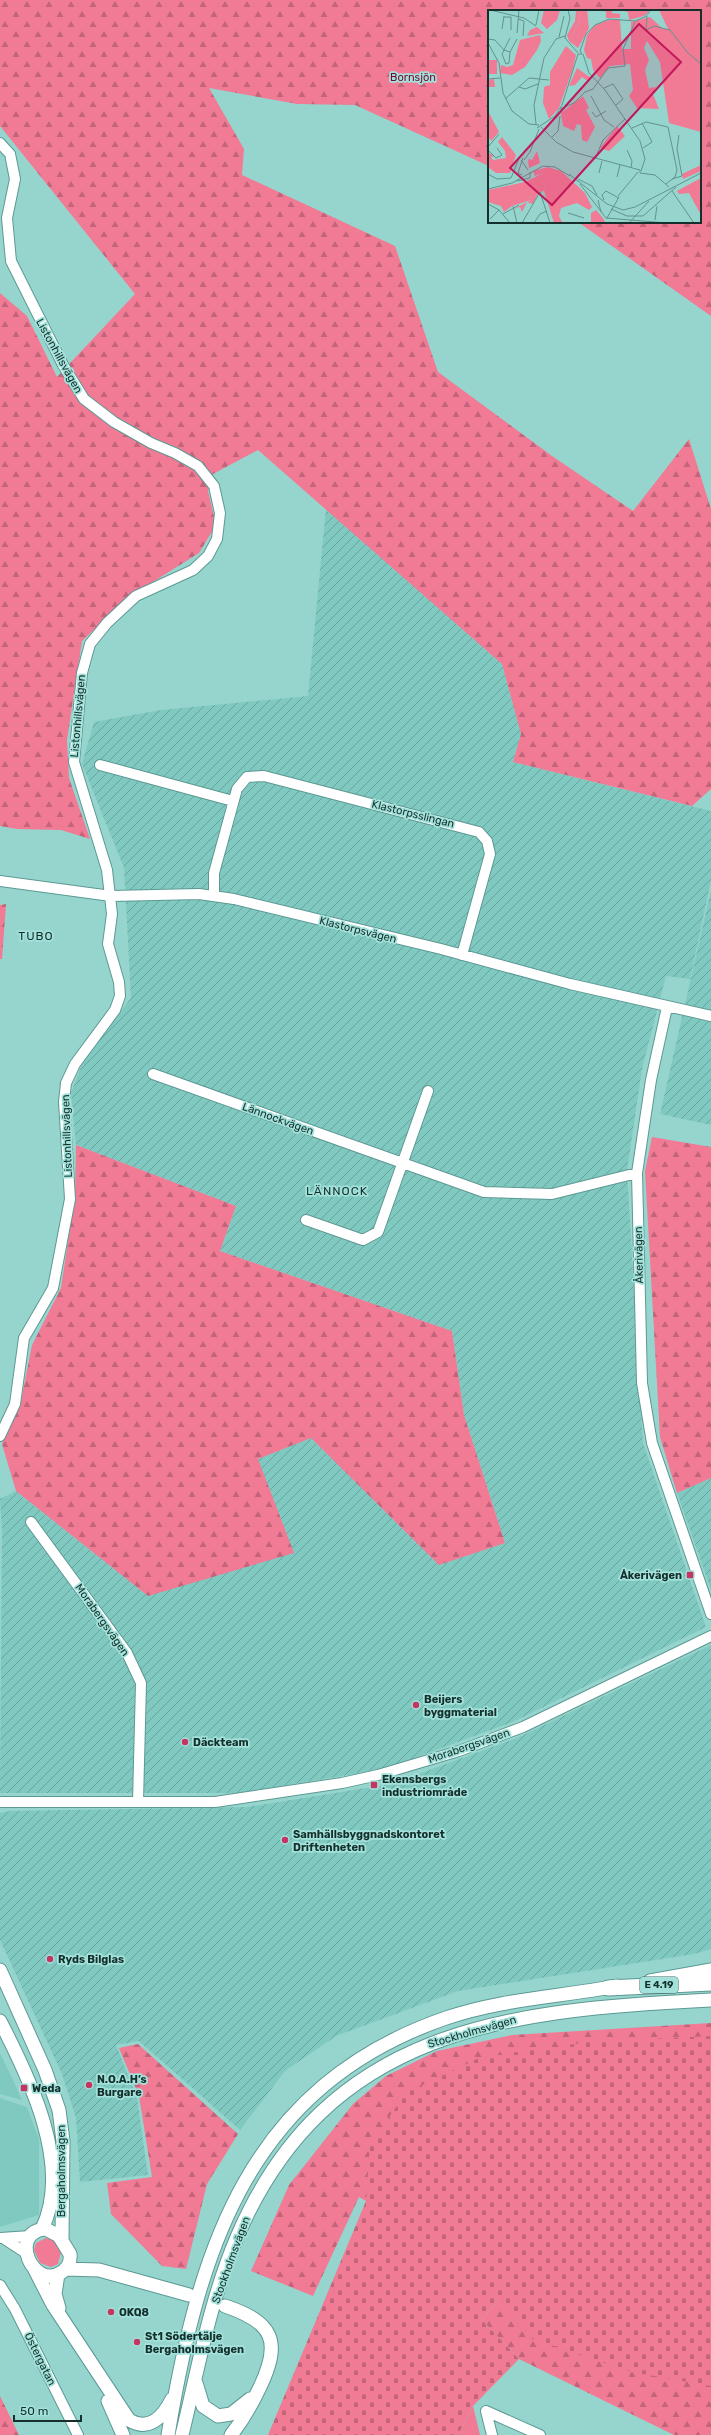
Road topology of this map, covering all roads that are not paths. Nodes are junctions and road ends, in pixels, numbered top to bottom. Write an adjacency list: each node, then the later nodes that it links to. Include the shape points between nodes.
1 (0, 143): 5 (street, Listonhillsvägen, via 10,154 15,180 7,218 11,261 63,365 84,399 114,422 198,466 214,486 220,513 217,539 208,556 193,570 136,596 107,623 90,644 82,673 74,762 108,870)
2 (100, 765): 3 (street)
3 (233, 801): 6 (street, Klastorpsslingan, via 214,873); 7 (street, Klastorpsslingan, via 237,789 247,777 264,776 479,832 487,841 490,854)
4 (0, 882): 5 (street, Klastorpsvägen)
5 (111, 896): 6 (street, Klastorpsvägen); 15 (street, Listonhillsvägen, via 112,914 108,944 120,982 120,996 115,1010 74,1064 66,1083 64,1102 70,1199 53,1288 24,1338 15,1404)
6 (214, 896): 7 (street, Klastorpsvägen)
7 (462, 955): 8 (street, Klastorpsvägen)
8 (667, 1008): 9 (street, Klastorpsvägen); 13 (street, Åkerivägen, via 651,1080)
9 (711, 1016)
10 (153, 1074): 12 (street, Lännockvägen)
11 (428, 1091): 12 (street)
12 (403, 1164): 13 (street, Lännockvägen, via 484,1192 552,1194); 14 (street, via 378,1232 363,1240)
13 (637, 1173): 17 (street, Åkerivägen, via 642,1383 652,1443)
14 (306, 1220)
15 (0, 1436)
16 (31, 1522): 20 (street, Morabergsvägen, via 127,1653 141,1683)
17 (711, 1614)
18 (711, 1636): 20 (street, Morabergsvägen, via 523,1727 393,1772 236,1800)
19 (0, 1802): 20 (street, Morabergsvägen)
20 (138, 1802)
21 (0, 1970): 29 (main road, Bergaholmsvägen, via 45,2070 59,2110 63,2141)
22 (711, 1970): 24 (main road, Stockholmsvägen)
23 (711, 1983): 24 (highway, E 4.19)
24 (608, 1988): 42 (main road, Stockholmsvägen / E 4.19, via 513,2000 447,2017 354,2062 302,2105 261,2153 223,2222 206,2269)
25 (711, 2000): 40 (main road, Stockholmsvägen / E 4.19, via 566,2010 492,2024 425,2044 388,2063 351,2087 299,2134 256,2198 236,2238 219,2286)
26 (0, 2021): 27 (main road, Bergaholmsvägen, via 35,2093 46,2127 51,2179 47,2216)
27 (36, 2232): 28 (street); 29 (main road, via 50,2230); 30 (main road, via 26,2244)
28 (1, 2238): 30 (street)
29 (62, 2240): 31 (main road)
30 (26, 2253): 32 (main road)
31 (70, 2254): 33 (main road); 34 (main road, via 70,2262)
32 (36, 2270): 34 (main road, via 49,2276); 38 (main road, via 46,2294)
33 (99, 2270): 34 (main road); 36 (main road)
34 (62, 2272): 38 (main road, via 55,2294)
35 (0, 2285): 43 (street, Östergatan, via 15,2309)
36 (189, 2295)
37 (225, 2306): 41 (main road, via 258,2321 271,2340 271,2361)
38 (60, 2314): 39 (main road)
39 (96, 2369): 42 (main road, via 124,2414 135,2423 148,2425 153,2422 164,2412); 44 (main road)
40 (196, 2380): 41 (main road, via 203,2406 218,2416 238,2410); 46 (main road, Stockholmsvägen / E 4.19)
41 (260, 2387): 47 (main road, via 245,2416)
42 (175, 2392): 45 (main road, Stockholmsvägen / E 4.19)
43 (78, 2435)
44 (123, 2435)
45 (168, 2435)
46 (182, 2435)
47 (231, 2435)
48 (492, 2435): 49 (street, via 486,2411)
49 (540, 2435)

